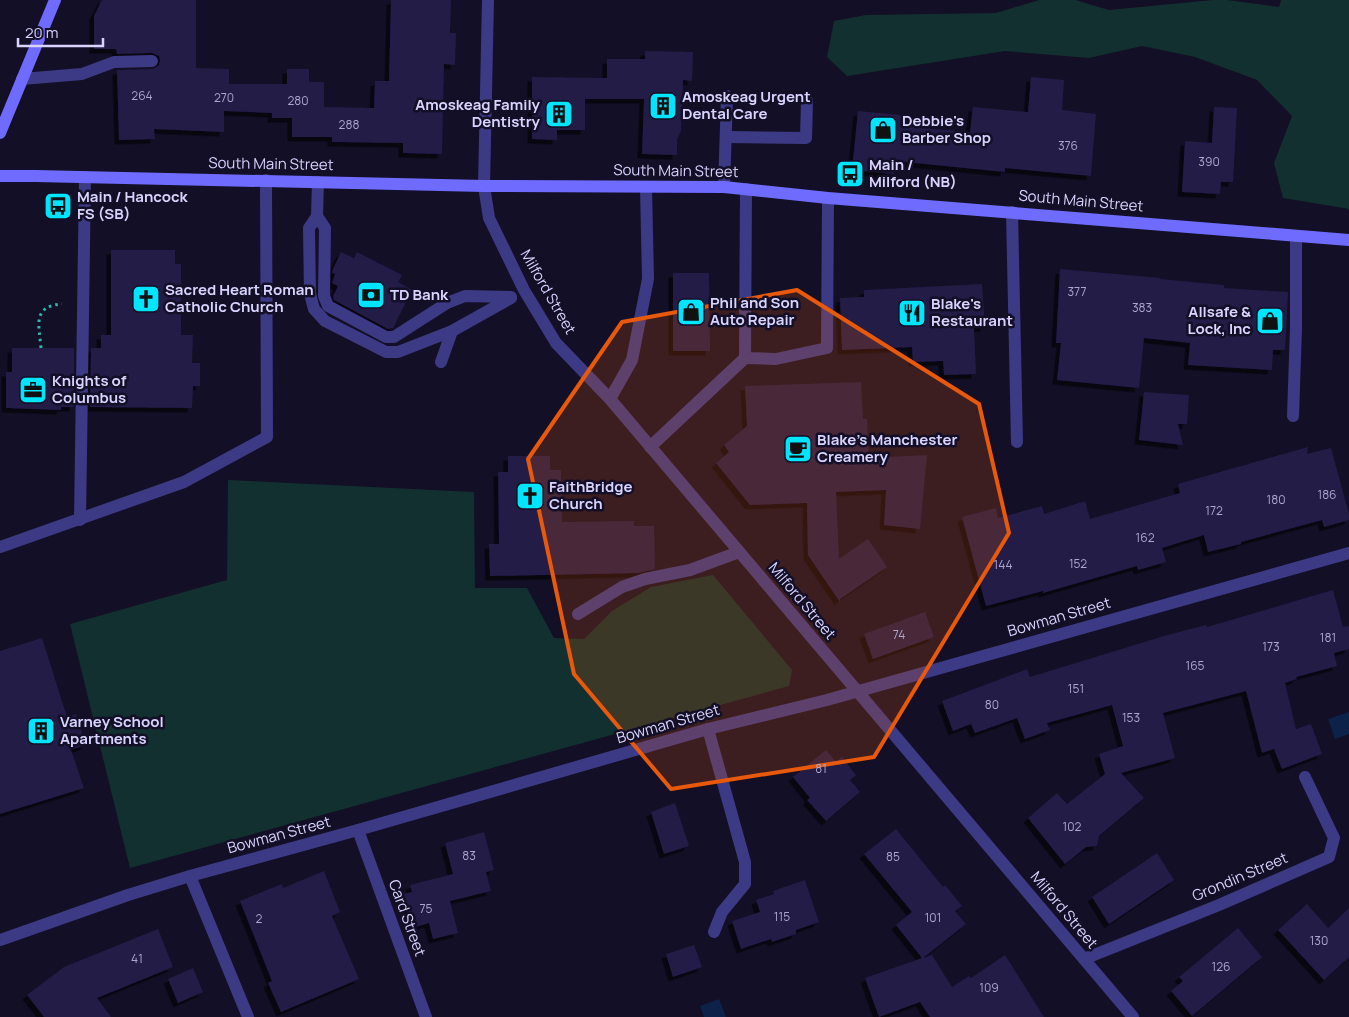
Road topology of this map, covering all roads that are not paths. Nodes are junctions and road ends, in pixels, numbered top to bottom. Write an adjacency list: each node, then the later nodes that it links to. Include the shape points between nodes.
1 (55, 0): 4 (main road)
2 (488, 0): 13 (street, Milford Street)
3 (152, 61): 4 (street, via 114,62 82,74)
4 (22, 79): 7 (main road)
5 (727, 96): 8 (street)
6 (808, 101): 8 (street, via 806,138)
7 (0, 133)
8 (726, 137): 15 (street)
9 (0, 176): 10 (main road, South Main Street)
10 (85, 177): 11 (main road, South Main Street); 31 (street)
11 (266, 180): 12 (main road, South Main Street); 31 (street, via 267,437 184,482)
12 (318, 182): 13 (main road, South Main Street); 19 (street)
13 (484, 186): 14 (main road, South Main Street); 22 (street, Milford Street, via 488,218)
14 (646, 187): 15 (main road, South Main Street); 27 (street, via 648,279 632,360)
15 (724, 187): 16 (main road, South Main Street)
16 (746, 189): 17 (main road, South Main Street); 25 (street)
17 (828, 198): 18 (main road, South Main Street); 25 (street, via 827,348 776,358)
18 (1012, 212): 20 (main road, South Main Street); 29 (street)
19 (317, 216): 23 (street, via 325,228 324,296 328,306 386,337 394,337 465,296); 24 (street, via 309,228 310,294 314,309 325,321 386,352 398,352)
20 (1296, 236): 21 (main road, South Main Street); 28 (street)
21 (1349, 240)
22 (524, 290): 23 (street); 27 (street, Milford Street, via 556,343)
23 (511, 298): 24 (street)
24 (452, 331): 26 (street)
25 (746, 358): 30 (street)
26 (441, 362)
27 (610, 399): 30 (street, Milford Street)
28 (1293, 416)
29 (1017, 442)
30 (650, 447): 33 (street, Milford Street)
31 (80, 520): 32 (street)
32 (0, 546)
33 (739, 552): 35 (street, via 690,570 622,587); 36 (street, Milford Street)
34 (1349, 553): 36 (street, Bowman Street)
35 (578, 614)
36 (858, 691): 37 (street, Bowman Street); 43 (street, Milford Street)
37 (708, 729): 39 (street, Bowman Street); 41 (street, via 745,862 745,884 722,912)
38 (1305, 777): 43 (street, Grondin Street, via 1334,838 1329,856 1219,905)
39 (358, 830): 40 (street, Bowman Street); 45 (street, Card Street)
40 (190, 876): 42 (street, Bowman Street); 44 (street)
41 (714, 932)
42 (0, 940)
43 (1084, 959): 46 (street, Milford Street)
44 (248, 1017)
45 (426, 1017)
46 (1133, 1017)

